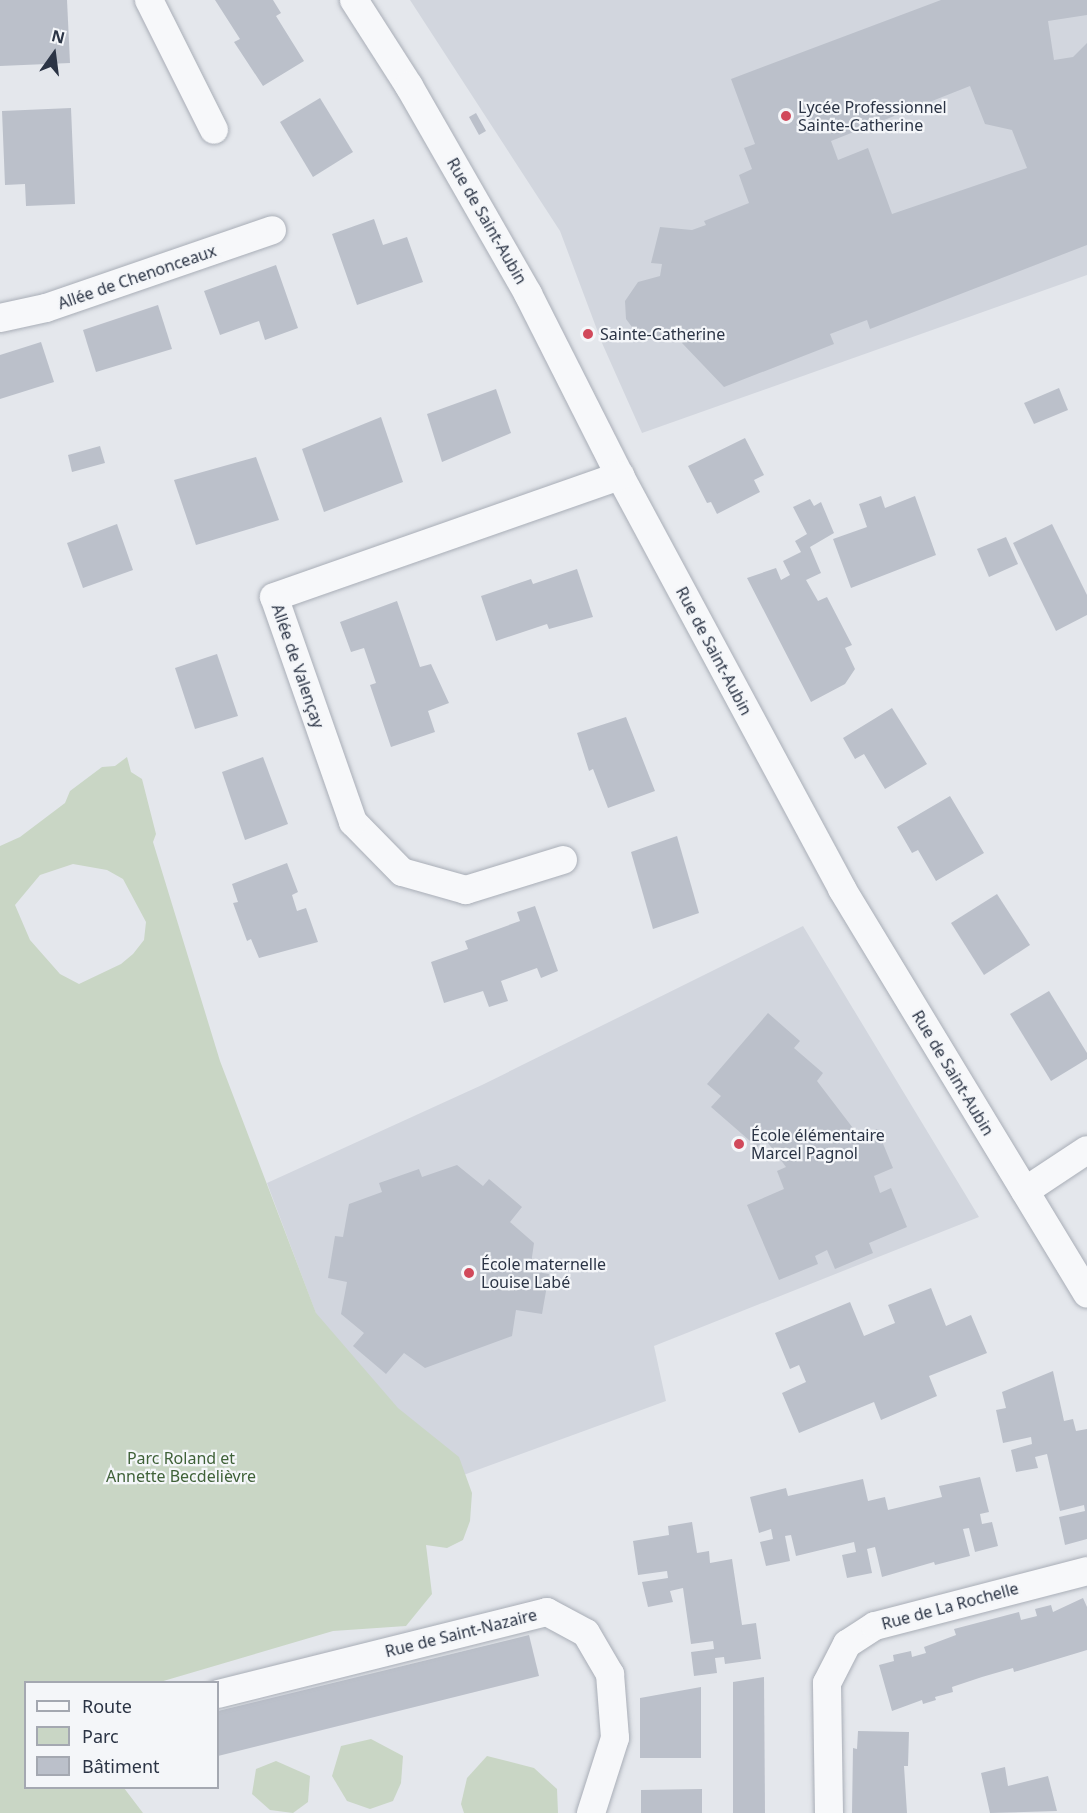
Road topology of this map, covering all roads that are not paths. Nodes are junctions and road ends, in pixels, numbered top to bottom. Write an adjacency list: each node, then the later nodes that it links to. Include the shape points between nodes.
1 (149, 0): 3 (street)
2 (354, 0): 6 (street, Rue de Saint-Aubin, via 414,94 528,294)
3 (214, 130)
4 (272, 230): 5 (street, Allée de Chenonceaux, via 46,308)
5 (0, 318)
6 (620, 476): 7 (street, Allée de Valençay, via 274,597 353,822 402,873 466,890); 9 (street, Rue de Saint-Aubin, via 842,889)
7 (563, 860)
8 (1087, 1150): 9 (street)
9 (1025, 1191): 10 (street, Rue de Saint-Aubin)
10 (1087, 1294)
11 (1087, 1570): 14 (street, Rue de La Rochelle, via 875,1626 847,1644 827,1683)
12 (219, 1694): 13 (street, Rue de Saint-Nazaire, via 547,1612 586,1633 610,1674 615,1738)
13 (591, 1813)
14 (829, 1813)

